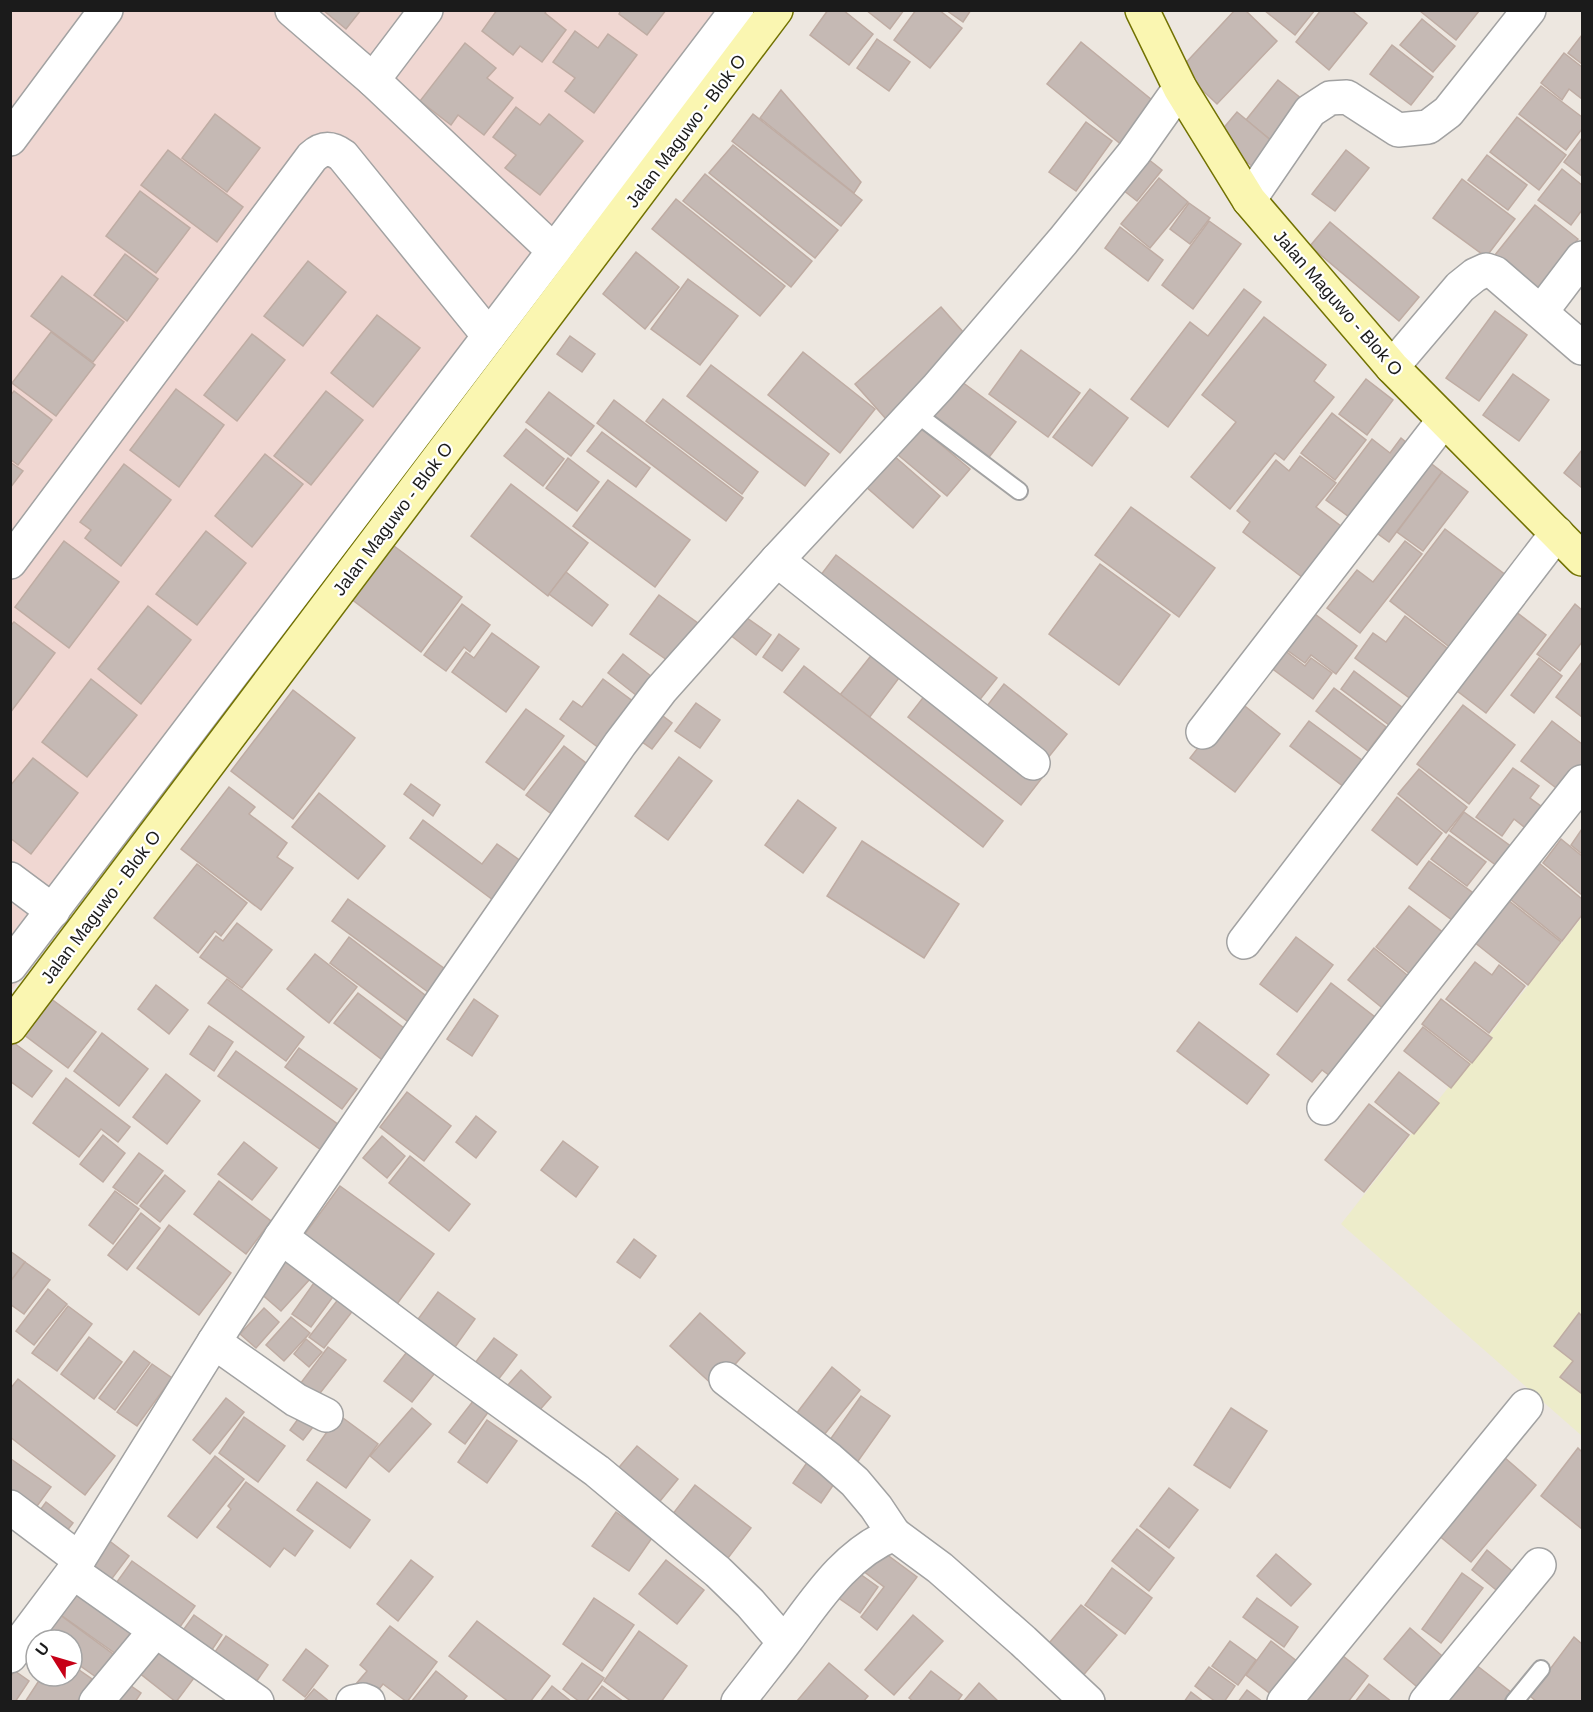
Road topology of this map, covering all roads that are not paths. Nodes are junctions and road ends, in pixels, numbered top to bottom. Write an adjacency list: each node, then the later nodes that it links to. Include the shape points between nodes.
1 (106, 10): 10 (street)
2 (292, 10): 8 (street)
3 (426, 10): 8 (street)
4 (737, 10): 12 (street)
5 (776, 10): 32 (main road, Jalan Maguwo - Blok O)
6 (1142, 10): 9 (main road, Jalan Maguwo - Blok O)
7 (1529, 10): 11 (street, via 1448,112 1428,127 1398,130 1347,97 1330,98 1310,111)
8 (373, 80): 12 (street)
9 (1180, 88): 11 (main road, Jalan Maguwo - Blok O); 18 (street, via 1063,241)
10 (10, 139)
11 (1249, 200): 17 (main road, Jalan Maguwo - Blok O)
12 (554, 251): 15 (street)
13 (1582, 258): 14 (street)
14 (1541, 312): 16 (street); 17 (street, via 1495,273 1486,270 1475,274)
15 (489, 336): 24 (street, via 343,156 327,148 319,151); 29 (street)
16 (1582, 348)
17 (1392, 367): 19 (main road, Jalan Maguwo - Blok O)
18 (914, 412): 20 (lane); 23 (street)
19 (1444, 420): 21 (main road, Jalan Maguwo - Blok O); 25 (street)
20 (1019, 491)
21 (1557, 533): 22 (main road, Jalan Maguwo - Blok O); 30 (street)
22 (1582, 559)
23 (777, 560): 26 (street); 34 (street, via 661,690 620,744)
24 (10, 562)
25 (1203, 732)
26 (1033, 763)
27 (1582, 782): 33 (street)
28 (10, 879): 29 (street)
29 (53, 910): 31 (street)
30 (1244, 942)
31 (10, 966)
32 (10, 1027)
33 (1324, 1108)
34 (281, 1237): 35 (street); 44 (street, via 597,1471 718,1572)
35 (214, 1342): 38 (street, via 296,1400); 41 (street)
36 (726, 1379): 40 (street, via 855,1482)
37 (1526, 1406): 53 (street)
38 (326, 1415)
39 (10, 1507): 41 (street)
40 (894, 1534): 44 (street, via 878,1540 844,1568); 52 (street, via 940,1568)
41 (76, 1565): 43 (street); 45 (street)
42 (1539, 1566): 54 (street)
43 (155, 1630): 47 (street); 48 (street)
44 (784, 1642): 51 (street)
45 (10, 1656)
46 (1541, 1669): 55 (lane)
47 (96, 1701)
48 (257, 1701)
49 (353, 1701): 50 (street)
50 (368, 1701)
51 (738, 1701)
52 (1088, 1701)
53 (1284, 1701)
54 (1426, 1701)
55 (1514, 1701)

